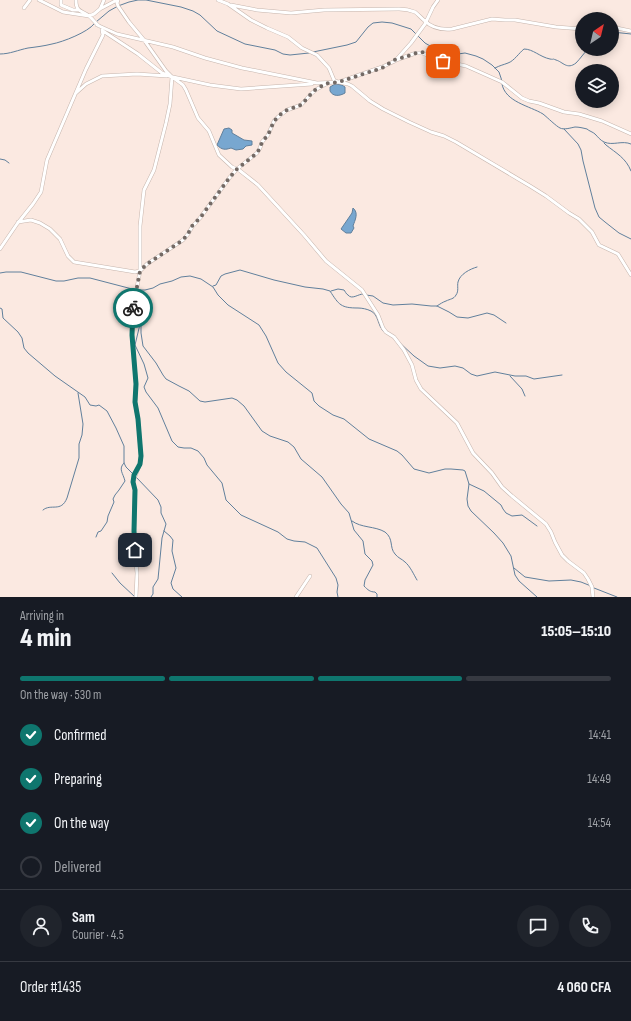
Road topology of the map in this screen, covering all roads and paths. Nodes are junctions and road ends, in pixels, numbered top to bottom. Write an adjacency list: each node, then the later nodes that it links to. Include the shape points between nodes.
1 (30, 0): 11 (street)
2 (39, 0): 15 (street)
3 (56, 0): 9 (street)
4 (76, 0): 14 (street)
5 (104, 0): 12 (street)
6 (117, 0): 12 (street); 23 (street, via 118,6)
7 (218, 0): 10 (street)
8 (438, 0): 17 (street)
9 (60, 2): 13 (street, via 61,5)
10 (228, 4): 17 (street, via 291,13 399,9 413,11); 26 (street, via 251,20 288,37 317,55 330,68 333,79)
11 (24, 8)
12 (100, 9): 16 (street)
13 (73, 10): 14 (street); 15 (street)
14 (78, 10): 16 (street)
15 (70, 14): 16 (street)
16 (88, 16): 18 (street)
17 (426, 22): 19 (street, via 445,29 492,19); 24 (street)
18 (97, 25): 21 (street); 23 (street, via 117,34)
19 (575, 28)
20 (619, 28): 22 (street)
21 (103, 31): 25 (street, via 162,73); 29 (street)
22 (631, 31)
23 (144, 40): 25 (street); 27 (street, via 242,68)
24 (394, 60): 26 (street, via 382,68); 30 (street, via 422,52 443,61 466,66 502,82 529,101 540,102 564,112 580,114)
25 (172, 77): 27 (street, via 241,89); 29 (street, via 137,74 102,76 86,84); 31 (street, via 183,85 219,155); 34 (street, via 166,123 154,170 144,190 140,226)
26 (338, 82): 28 (street); 35 (street, via 352,86 383,109 456,142 541,193 579,219 600,245 618,254)
27 (317, 83): 28 (street)
28 (328, 83): 31 (street, via 316,89 301,105 287,110 278,117 257,153)
29 (75, 94): 32 (street, via 47,160 41,192)
30 (631, 134)
31 (237, 169): 34 (street, via 183,240); 39 (street, via 258,185 326,261 362,290 383,328 404,350 421,389 456,423 473,453 502,487 546,524 562,555 588,579)
32 (18, 222): 33 (street); 34 (street, via 31,220 50,229 60,239 68,256 74,262)
33 (0, 249)
34 (140, 271): 37 (street, via 132,314 135,402 141,456 133,482)
35 (631, 275)
36 (310, 576): 38 (street)
37 (136, 597)
38 (296, 597)
39 (594, 597)

